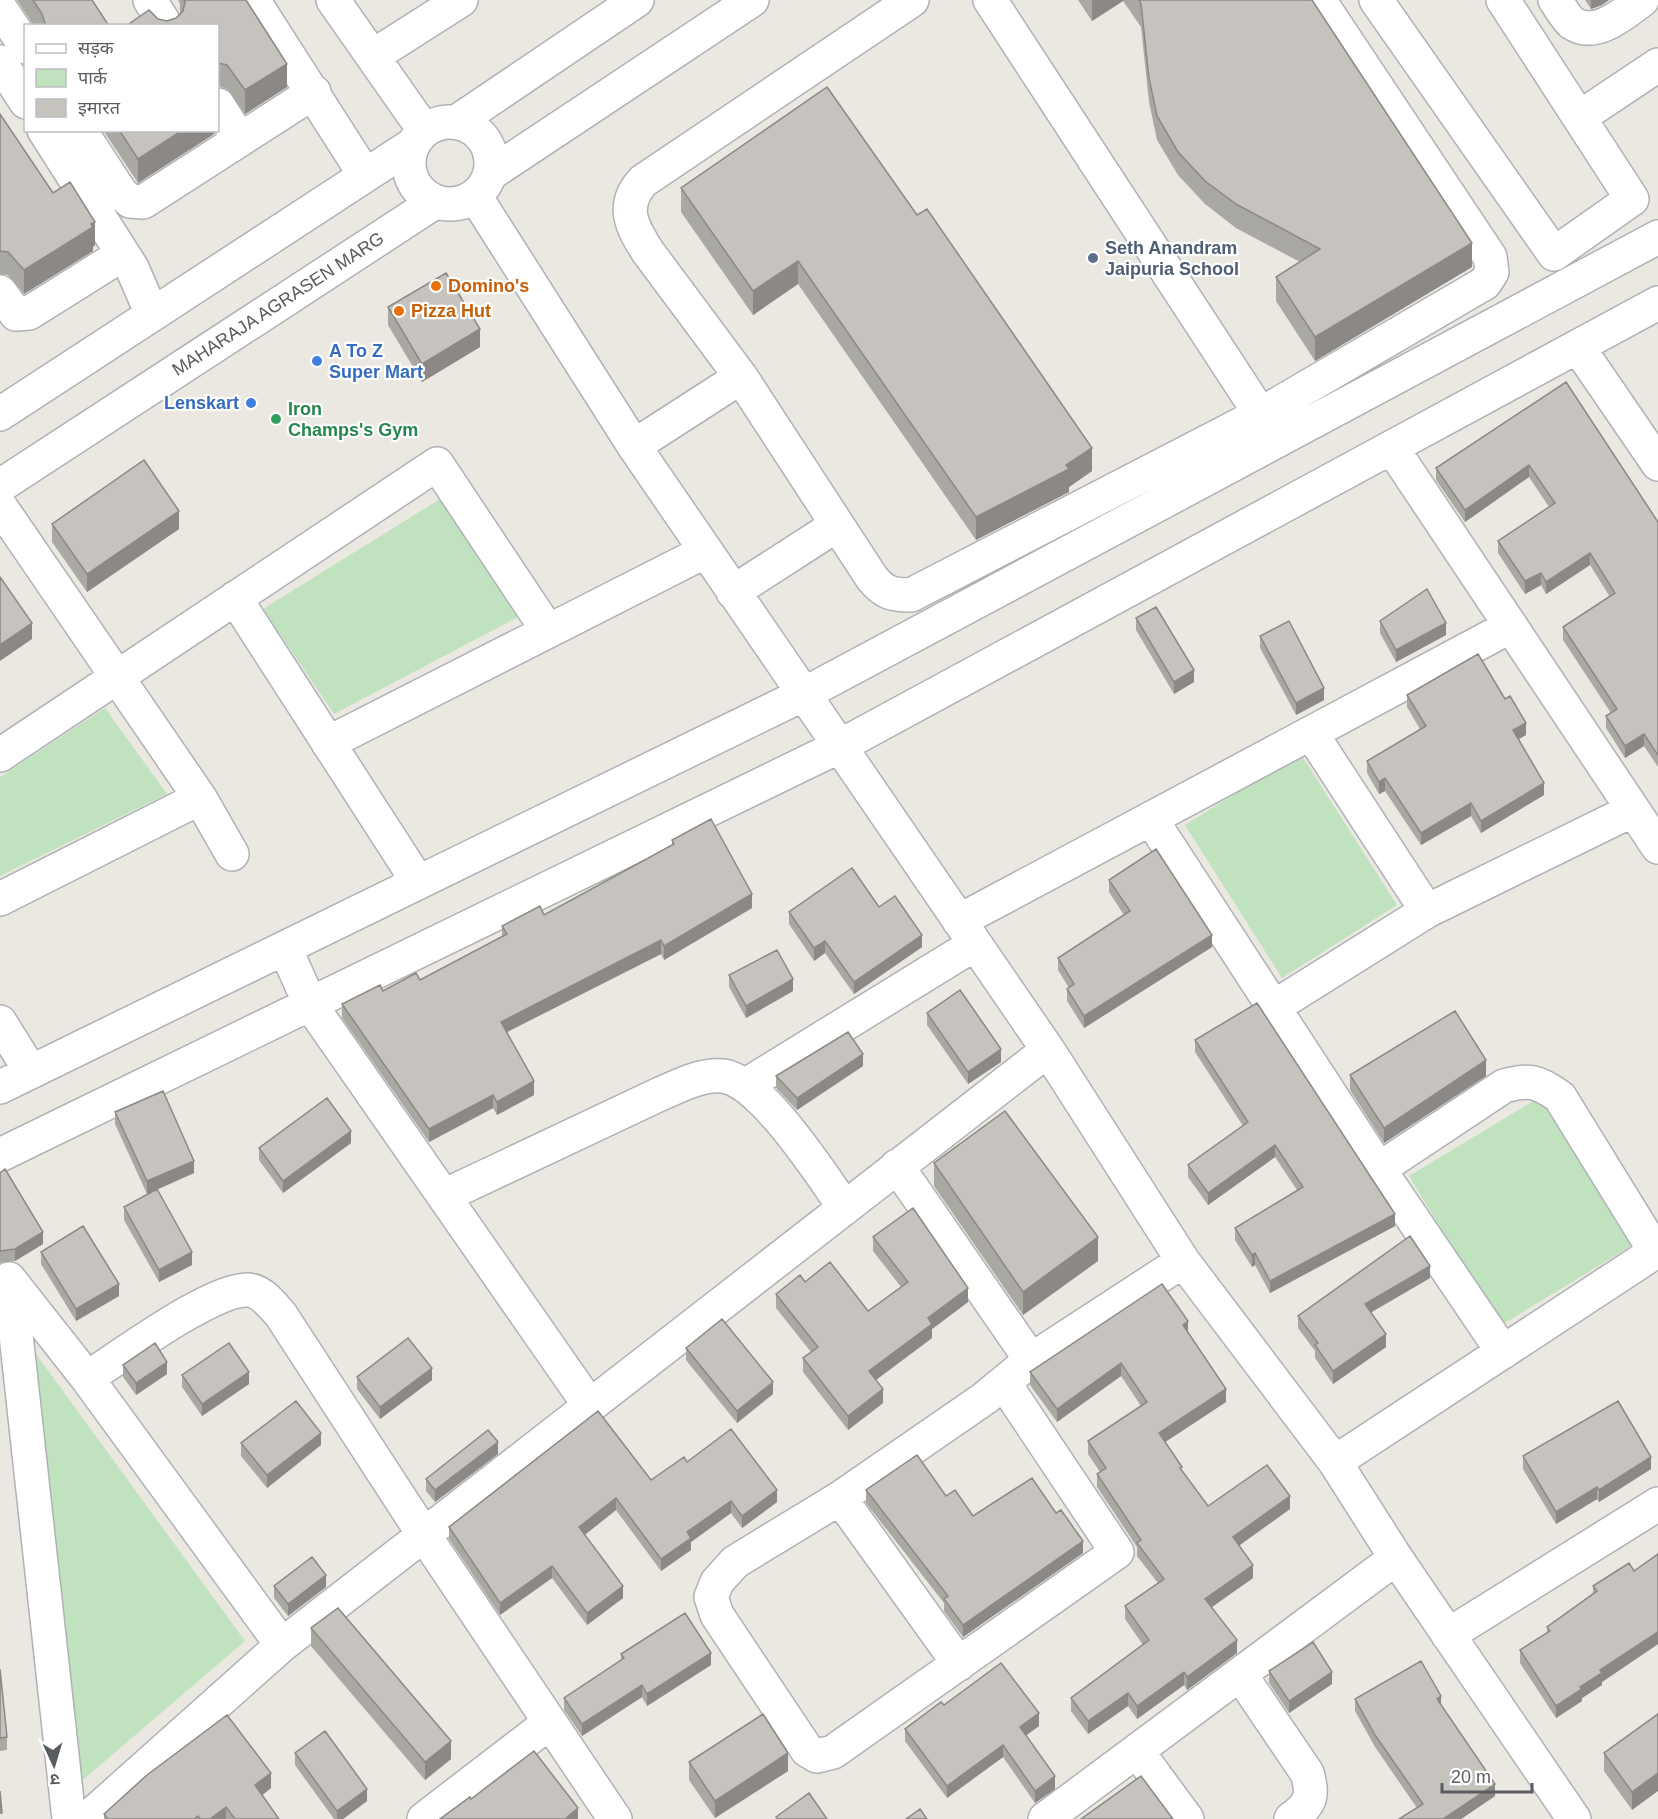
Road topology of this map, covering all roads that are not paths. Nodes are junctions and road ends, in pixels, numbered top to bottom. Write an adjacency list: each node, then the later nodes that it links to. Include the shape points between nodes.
1 (150, 0): 15 (street)
2 (253, 0): 20 (street)
3 (333, 0): 17 (street)
4 (461, 0): 17 (street)
5 (637, 0): 24 (street)
6 (752, 0): 30 (street, MAHARAJA AGRASEN MARG)
7 (912, 0): 38 (street, via 633,191 631,218 636,234)
8 (990, 0): 40 (street)
9 (1319, 0): 40 (street, via 1490,257 1492,272 1485,283)
10 (1376, 0): 23 (street, via 1554,254 1632,199)
11 (1503, 0): 23 (street)
12 (1555, 0): 13 (street, via 1572,23 1585,28 1602,26)
13 (1642, 0)
14 (0, 8): 16 (street)
15 (165, 24)
16 (24, 44)
17 (373, 56): 27 (street)
18 (0, 62): 21 (street)
19 (1658, 64): 23 (street)
20 (314, 92): 28 (street); 29 (street)
21 (24, 99)
22 (219, 107): 28 (street)
23 (1580, 117)
24 (458, 122): 27 (street, via 444,121); 30 (street, via 471,126 489,147 492,160)
25 (45, 132): 33 (street)
26 (81, 132): 28 (street, via 122,193 130,201 143,202)
27 (418, 137): 29 (street); 31 (street, via 408,158 409,172 423,195)
28 (240, 140)
29 (365, 175): 36 (street)
30 (482, 185): 31 (street, MAHARAJA AGRASEN MARG, via 456,203); 41 (street)
31 (435, 202): 44 (street, MAHARAJA AGRASEN MARG)
32 (1658, 237): 40 (street)
33 (123, 254): 34 (street, via 29,313 16,314); 36 (street)
34 (0, 292)
35 (1658, 303): 37 (street)
36 (152, 314): 39 (street)
37 (1578, 346): 42 (street); 43 (street)
38 (741, 377): 41 (street); 46 (street)
39 (0, 414)
40 (1269, 427): 46 (street, via 911,595 891,595 880,589); 53 (street)
41 (634, 447): 47 (street)
42 (1392, 448): 50 (street); 56 (street)
43 (1658, 464)
44 (0, 486)
45 (0, 506): 52 (street)
46 (837, 525): 48 (street)
47 (706, 551): 48 (street); 51 (street)
48 (733, 591): 53 (street)
49 (235, 598): 51 (street, via 437,464); 52 (street); 55 (street)
50 (1510, 626): 54 (street); 59 (street)
51 (548, 631): 55 (street)
52 (117, 677): 57 (street); 58 (street)
53 (804, 694): 56 (street); 63 (street)
54 (1311, 733): 60 (street); 65 (street)
55 (328, 743): 63 (street)
56 (840, 746): 66 (street); 68 (street)
57 (0, 755)
58 (200, 798): 62 (street); 64 (street)
59 (1633, 810): 61 (street); 65 (street)
60 (1151, 819): 66 (street); 69 (street)
61 (1658, 847)
62 (232, 854)
63 (418, 882): 67 (street)
64 (0, 899)
65 (1427, 911): 69 (street)
66 (967, 933): 71 (street); 73 (street)
67 (285, 948): 68 (street); 72 (street)
68 (310, 1004): 75 (street); 78 (street)
69 (1274, 1007): 77 (street)
70 (0, 1022): 72 (street)
71 (1048, 1050): 76 (street); 81 (street)
72 (31, 1072): 74 (street)
73 (746, 1085): 78 (street, via 722,1076 694,1080); 79 (street, via 770,1107)
74 (0, 1087)
75 (0, 1155)
76 (897, 1167): 79 (street); 84 (street)
77 (1379, 1169): 80 (street, via 1504,1086 1524,1081 1544,1085 1560,1097); 83 (street)
78 (446, 1195): 87 (street)
79 (845, 1208): 87 (street)
80 (1657, 1251): 83 (street)
81 (1183, 1261): 84 (street); 88 (street)
82 (5, 1274): 85 (street); 100 (street)
83 (1503, 1352): 88 (street)
84 (1031, 1360): 86 (street)
85 (87, 1378): 91 (street, via 201,1305 248,1290 264,1296 281,1315); 94 (street)
86 (1004, 1383): 89 (street); 95 (street, via 1116,1552)
87 (590, 1406): 91 (street)
88 (1335, 1462): 92 (street)
89 (840, 1498): 95 (street); 95 (street, via 735,1562 717,1582 711,1597 717,1615 807,1750 817,1756 833,1752)
90 (1658, 1504): 93 (street)
91 (424, 1535): 94 (street); 97 (street)
92 (1396, 1558): 93 (street); 96 (street)
93 (1448, 1635): 99 (street)
94 (282, 1645): 101 (street)
95 (959, 1664)
96 (1240, 1674): 98 (street); 106 (street, via 1307,1773 1312,1791 1308,1803)
97 (549, 1724): 102 (street); 103 (street)
98 (1137, 1751): 104 (street); 105 (street)
99 (1572, 1818)
100 (69, 1819)
101 (87, 1819)
102 (424, 1819)
103 (615, 1819)
104 (1045, 1819)
105 (1187, 1819)
106 (1291, 1819)

